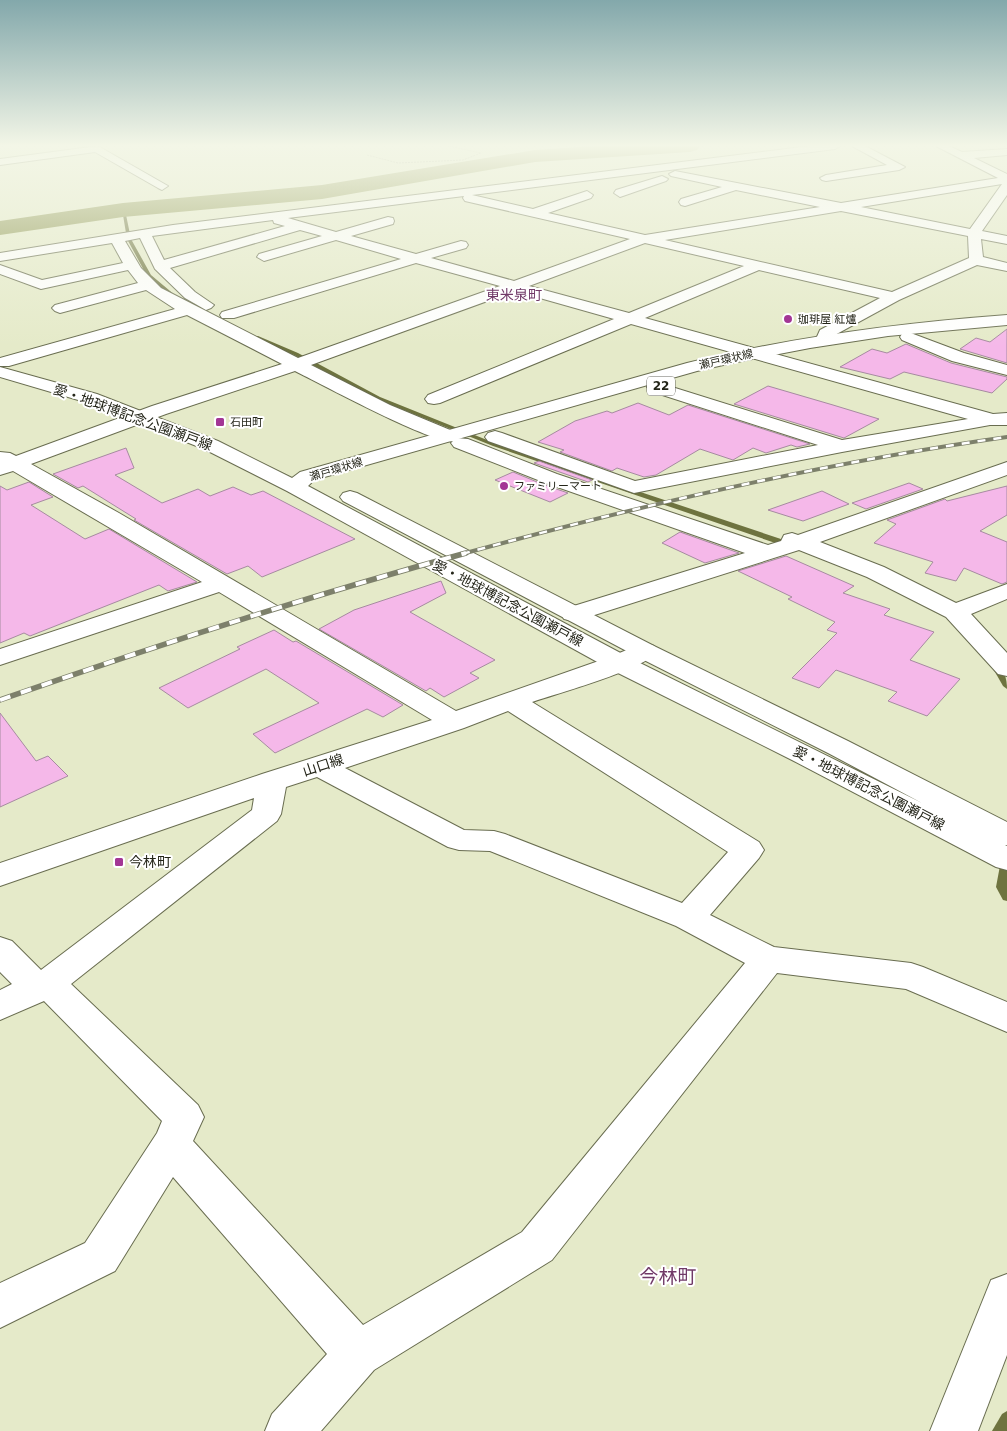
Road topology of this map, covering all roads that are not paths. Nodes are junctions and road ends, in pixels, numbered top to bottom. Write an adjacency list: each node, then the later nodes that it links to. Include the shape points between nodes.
1 (301, 213): 6 (street)
2 (534, 213): 12 (street)
3 (801, 213): 12 (street)
4 (874, 213): 9 (street)
5 (990, 213): 9 (street)
6 (267, 217): 8 (street); 10 (street)
7 (388, 221): 11 (street)
8 (300, 226): 11 (street); 21 (street)
9 (974, 233): 13 (street); 18 (street)
10 (129, 235): 15 (street); 19 (street); 21 (street)
11 (336, 236): 16 (street); 17 (street)
12 (644, 239): 20 (street); 25 (street)
13 (1007, 240)
14 (461, 245): 17 (street)
15 (0, 257)
16 (264, 257)
17 (417, 258): 25 (street); 29 (street)
18 (976, 260): 22 (street); 26 (street)
19 (131, 265): 23 (street, via 41,286); 24 (street)
20 (758, 265): 26 (street); 30 (street)
21 (160, 266): 29 (street, via 190,295)
22 (1007, 266)
23 (0, 269)
24 (149, 285): 27 (street); 28 (street)
25 (511, 286): 30 (street); 37 (street, via 322,356)
26 (894, 297): 35 (street, via 826,333)
27 (60, 308)
28 (188, 310): 37 (street); 39 (street)
29 (228, 316): 33 (street)
30 (628, 319): 36 (street); 42 (street)
31 (1007, 320): 35 (street, 瀬戸環状線 / 22, via 928,325)
32 (1007, 329): 34 (street, 瀬戸環状線 / 22)
33 (262, 330)
34 (908, 337): 38 (street, 瀬戸環状線 / 22, via 856,342); 40 (street, via 958,358)
35 (824, 339): 36 (street, 瀬戸環状線 / 22)
36 (753, 352): 38 (street); 47 (street, 瀬戸環状線 / 22, via 693,367)
37 (300, 356): 43 (street); 47 (street, via 384,409)
38 (772, 358): 41 (street, 瀬戸環状線 / 22, via 710,371); 45 (street)
39 (1, 365): 43 (street, 愛・地球博記念公園瀬戸線, via 99,388); 44 (street, 愛・地球博記念公園瀬戸線)
40 (1007, 370)
41 (656, 388): 46 (street, 瀬戸環状線 / 22); 48 (street)
42 (434, 399)
43 (159, 410): 44 (street); 51 (street, 愛・地球博記念公園瀬戸線, via 202,426)
44 (139, 418): 49 (street); 51 (street, 愛・地球博記念公園瀬戸線)
45 (1000, 420): 48 (street)
46 (491, 436): 47 (street, 瀬戸環状線 / 22); 52 (street)
47 (455, 440): 51 (street, 瀬戸環状線 / 22); 54 (street, via 550,478)
48 (842, 446): 52 (street)
49 (5, 462): 55 (street, via 111,518)
50 (1007, 468): 53 (street)
51 (308, 482): 58 (street, 愛・地球博記念公園瀬戸線); 61 (street, 愛・地球博記念公園瀬戸線)
52 (634, 487): 53 (street)
53 (798, 542): 54 (street); 57 (street, via 869,568)
54 (768, 552): 58 (street)
55 (220, 584): 60 (street); 64 (street)
56 (1007, 591): 57 (street)
57 (955, 612): 62 (street)
58 (573, 614): 59 (street, 愛・地球博記念公園瀬戸線)
59 (645, 651): 61 (street, 山口線); 67 (street, 愛・地球博記念公園瀬戸線)
60 (0, 657)
61 (619, 663): 63 (street, 山口線); 68 (street, 愛・地球博記念公園瀬戸線)
62 (1007, 668)
63 (511, 701): 64 (street, 山口線); 70 (street, via 748,850)
64 (454, 722): 65 (street, 山口線)
65 (320, 767): 66 (street, 山口線); 70 (street, via 459,840 494,841)
66 (272, 781): 69 (street, 山口線); 73 (street, via 266,814)
67 (1007, 836)
68 (1007, 859)
69 (0, 875)
70 (688, 918): 72 (street)
71 (0, 950): 73 (street)
72 (768, 959): 75 (street, via 911,976); 79 (street, via 537,1246)
73 (42, 985): 74 (street); 76 (street, via 184,1117)
74 (0, 1006)
75 (1007, 1018)
76 (171, 1145): 78 (street, via 100,1257); 79 (street)
77 (1007, 1295): 81 (street)
78 (0, 1306)
79 (358, 1354): 80 (street)
80 (289, 1431)
81 (954, 1431)

